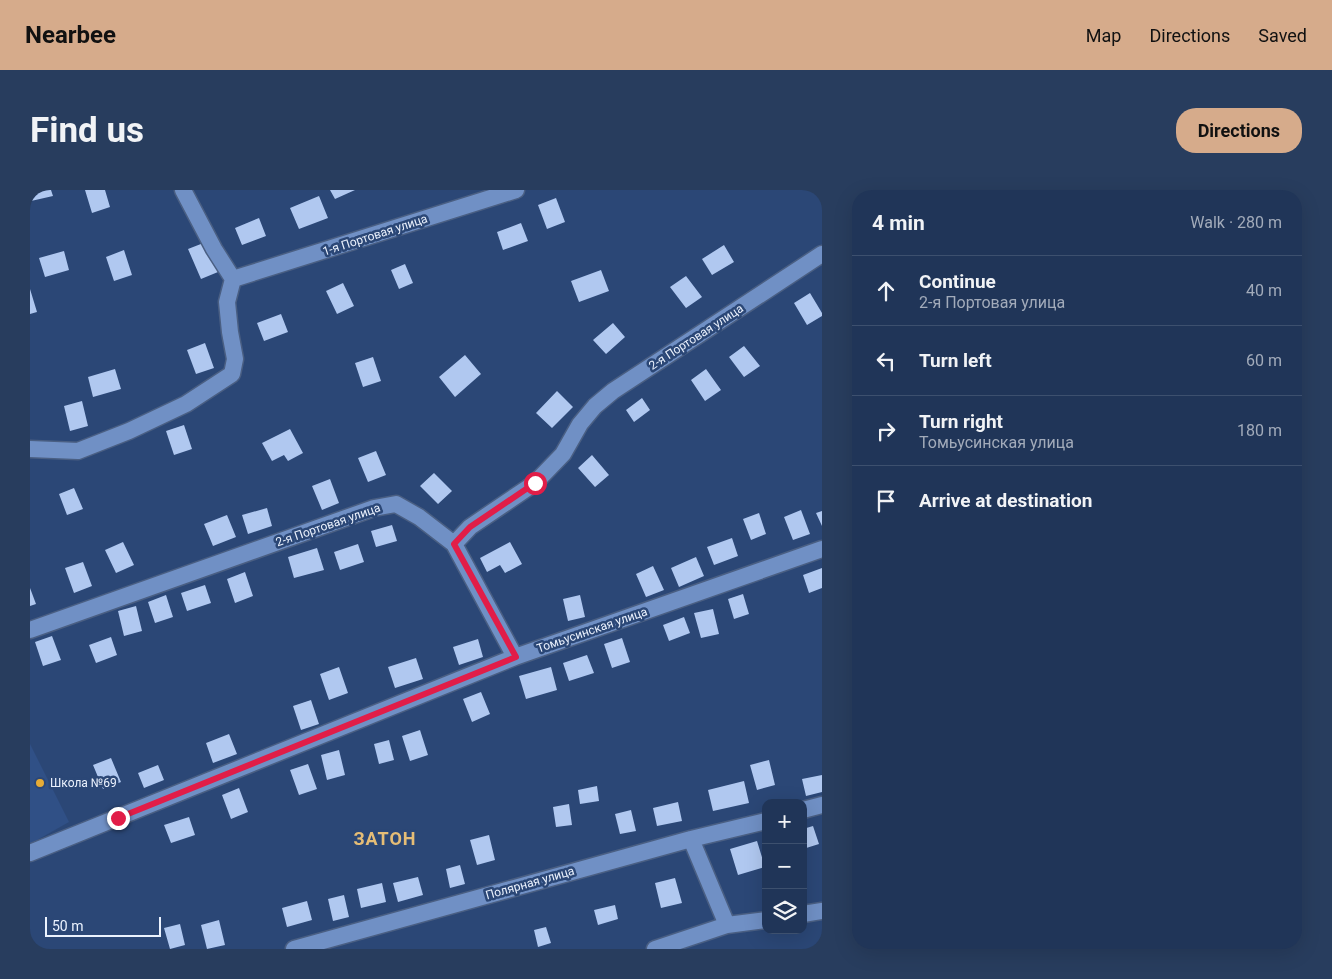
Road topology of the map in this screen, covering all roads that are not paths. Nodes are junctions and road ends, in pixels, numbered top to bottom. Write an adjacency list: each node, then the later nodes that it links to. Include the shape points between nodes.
1 (183, 190): 4 (street)
2 (516, 190): 4 (street, 1-я Портовая улица)
3 (822, 254): 6 (street, 2-я Портовая улица, via 601,401 580,424 563,454 535,483 470,527)
4 (233, 279): 5 (street, via 227,302 235,359 232,374 186,404 78,451)
5 (30, 449)
6 (454, 544): 8 (street, 2-я Портовая улица, via 396,504 374,508); 9 (street)
7 (822, 549): 9 (street, Томьусинская улица)
8 (30, 630)
9 (516, 657): 14 (street, Томьусинская улица)
10 (822, 805): 11 (street)
11 (807, 809)
12 (762, 822): 13 (street, Полярная улица)
13 (691, 838): 18 (street); 19 (street, Полярная улица)
14 (30, 853)
15 (822, 911): 16 (street)
16 (807, 913)
17 (762, 921): 18 (street)
18 (727, 925): 20 (street)
19 (294, 949)
20 (655, 949)

